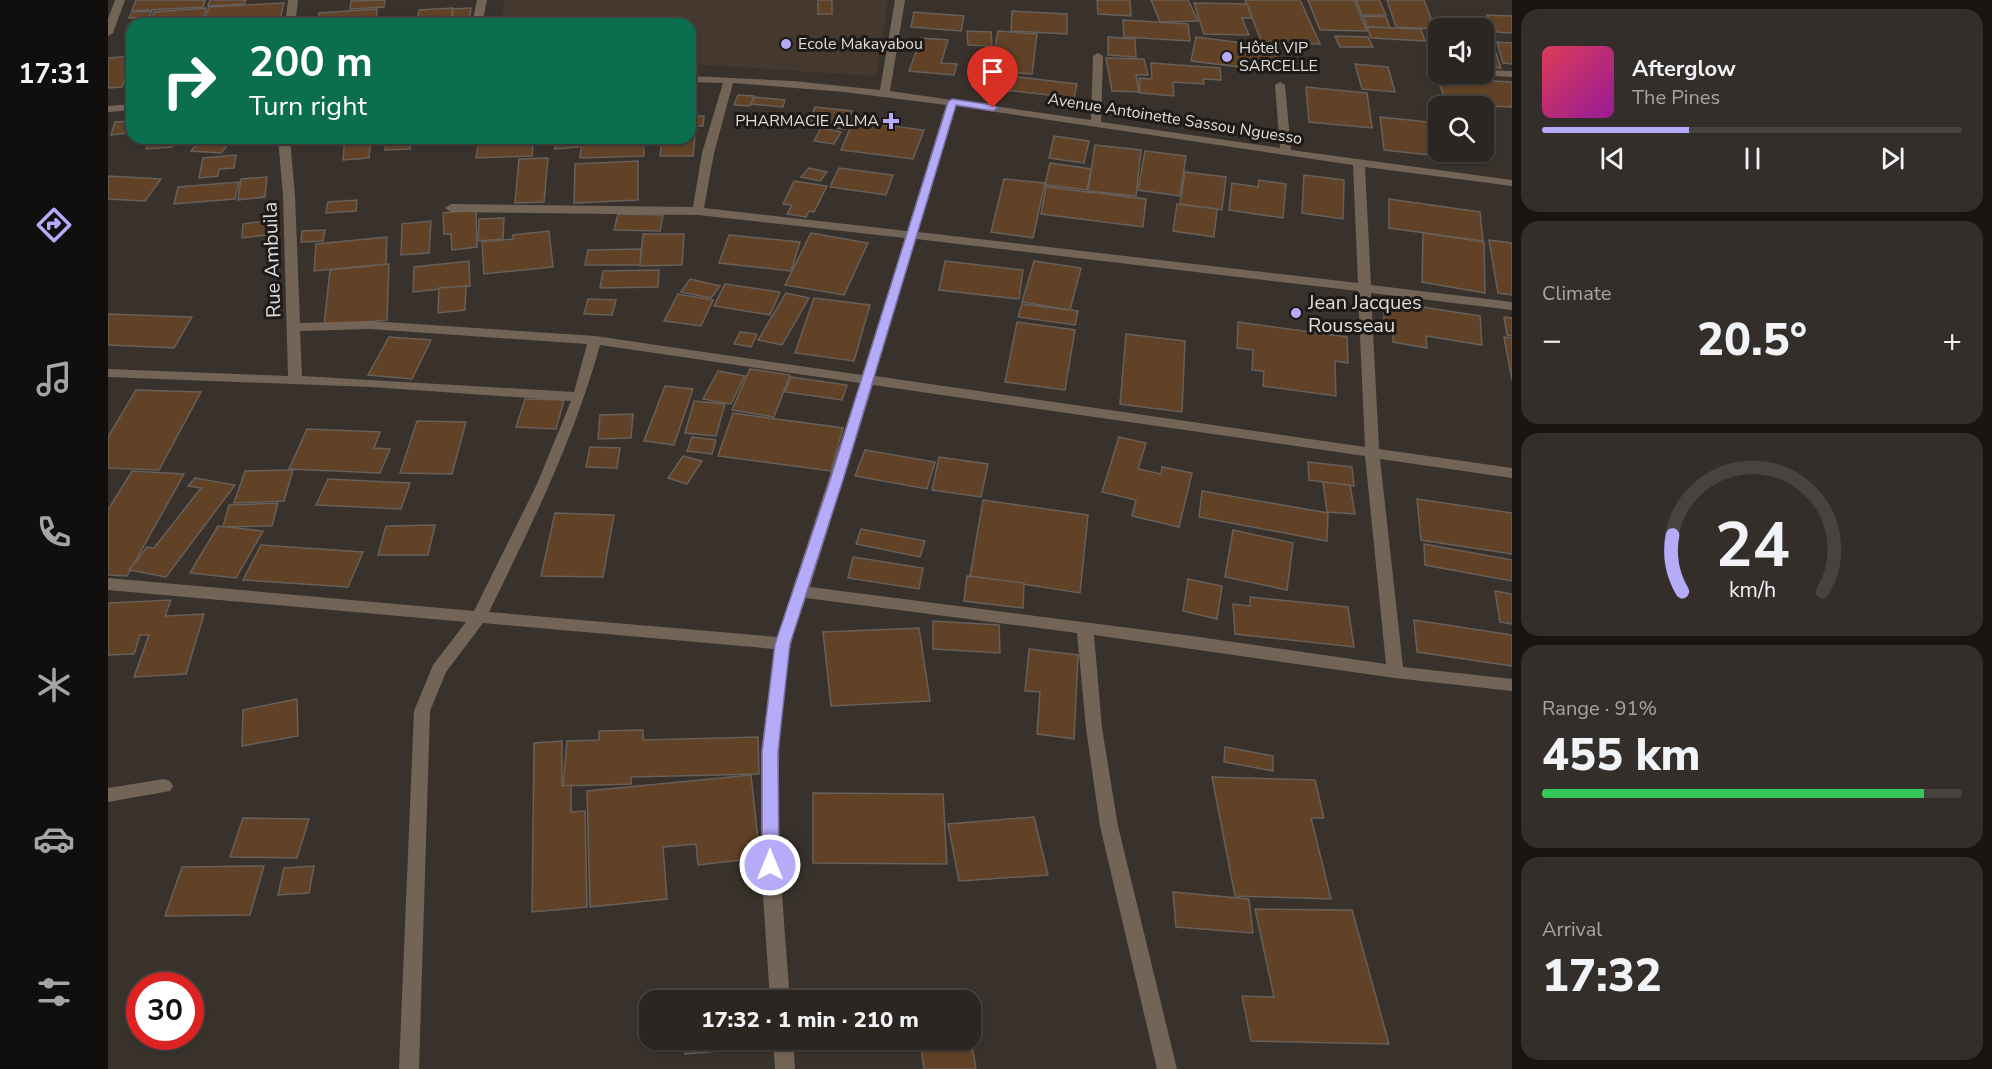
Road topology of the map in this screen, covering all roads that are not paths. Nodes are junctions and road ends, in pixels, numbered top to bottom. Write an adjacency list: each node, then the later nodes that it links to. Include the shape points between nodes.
1 (120, 0): 7 (street)
2 (294, 0): 5 (street)
3 (482, 0): 6 (street)
4 (900, 0): 14 (street)
5 (291, 18)
6 (478, 18)
7 (108, 33)
8 (1098, 56): 18 (street)
9 (1494, 73): 10 (street)
10 (1512, 74)
11 (696, 79): 12 (street, Avenue Antoinette Sassou Nguesso)
12 (729, 80): 14 (street, Avenue Antoinette Sassou Nguesso); 24 (street, via 708,153)
13 (1280, 85): 20 (street)
14 (885, 92): 15 (street, Avenue Antoinette Sassou Nguesso)
15 (952, 102): 18 (street, Avenue Antoinette Sassou Nguesso); 25 (street)
16 (126, 108): 17 (street)
17 (108, 109)
18 (1096, 124): 20 (street, Avenue Antoinette Sassou Nguesso)
19 (284, 144): 28 (street, Rue Ambuila)
20 (1286, 153): 21 (street, Avenue Antoinette Sassou Nguesso)
21 (1359, 163): 22 (street, Avenue Antoinette Sassou Nguesso); 26 (street)
22 (1512, 183)
23 (451, 208): 24 (street)
24 (698, 212): 25 (street)
25 (911, 236): 26 (street); 31 (street)
26 (1363, 289): 27 (street); 34 (street)
27 (1512, 306)
28 (294, 327): 29 (street, via 370,325); 32 (street, Rue Ambuila)
29 (595, 340): 31 (street); 33 (street)
30 (108, 373): 32 (street)
31 (867, 378): 34 (street); 37 (street)
32 (295, 380): 33 (street)
33 (579, 397): 38 (street, via 544,484)
34 (1372, 453): 35 (street); 41 (street)
35 (1512, 473)
36 (108, 584): 38 (street)
37 (800, 591): 39 (street); 40 (street)
38 (478, 618): 40 (street); 47 (street, via 439,669 422,711)
39 (1085, 629): 41 (street); 49 (street, via 1094,728 1109,826)
40 (783, 644): 45 (street, via 770,752 770,865)
41 (1395, 672): 42 (street)
42 (1512, 685)
43 (164, 786): 44 (street)
44 (108, 795)
45 (779, 990)
46 (784, 1050): 48 (street)
47 (409, 1069)
48 (785, 1069)
49 (1167, 1069)

